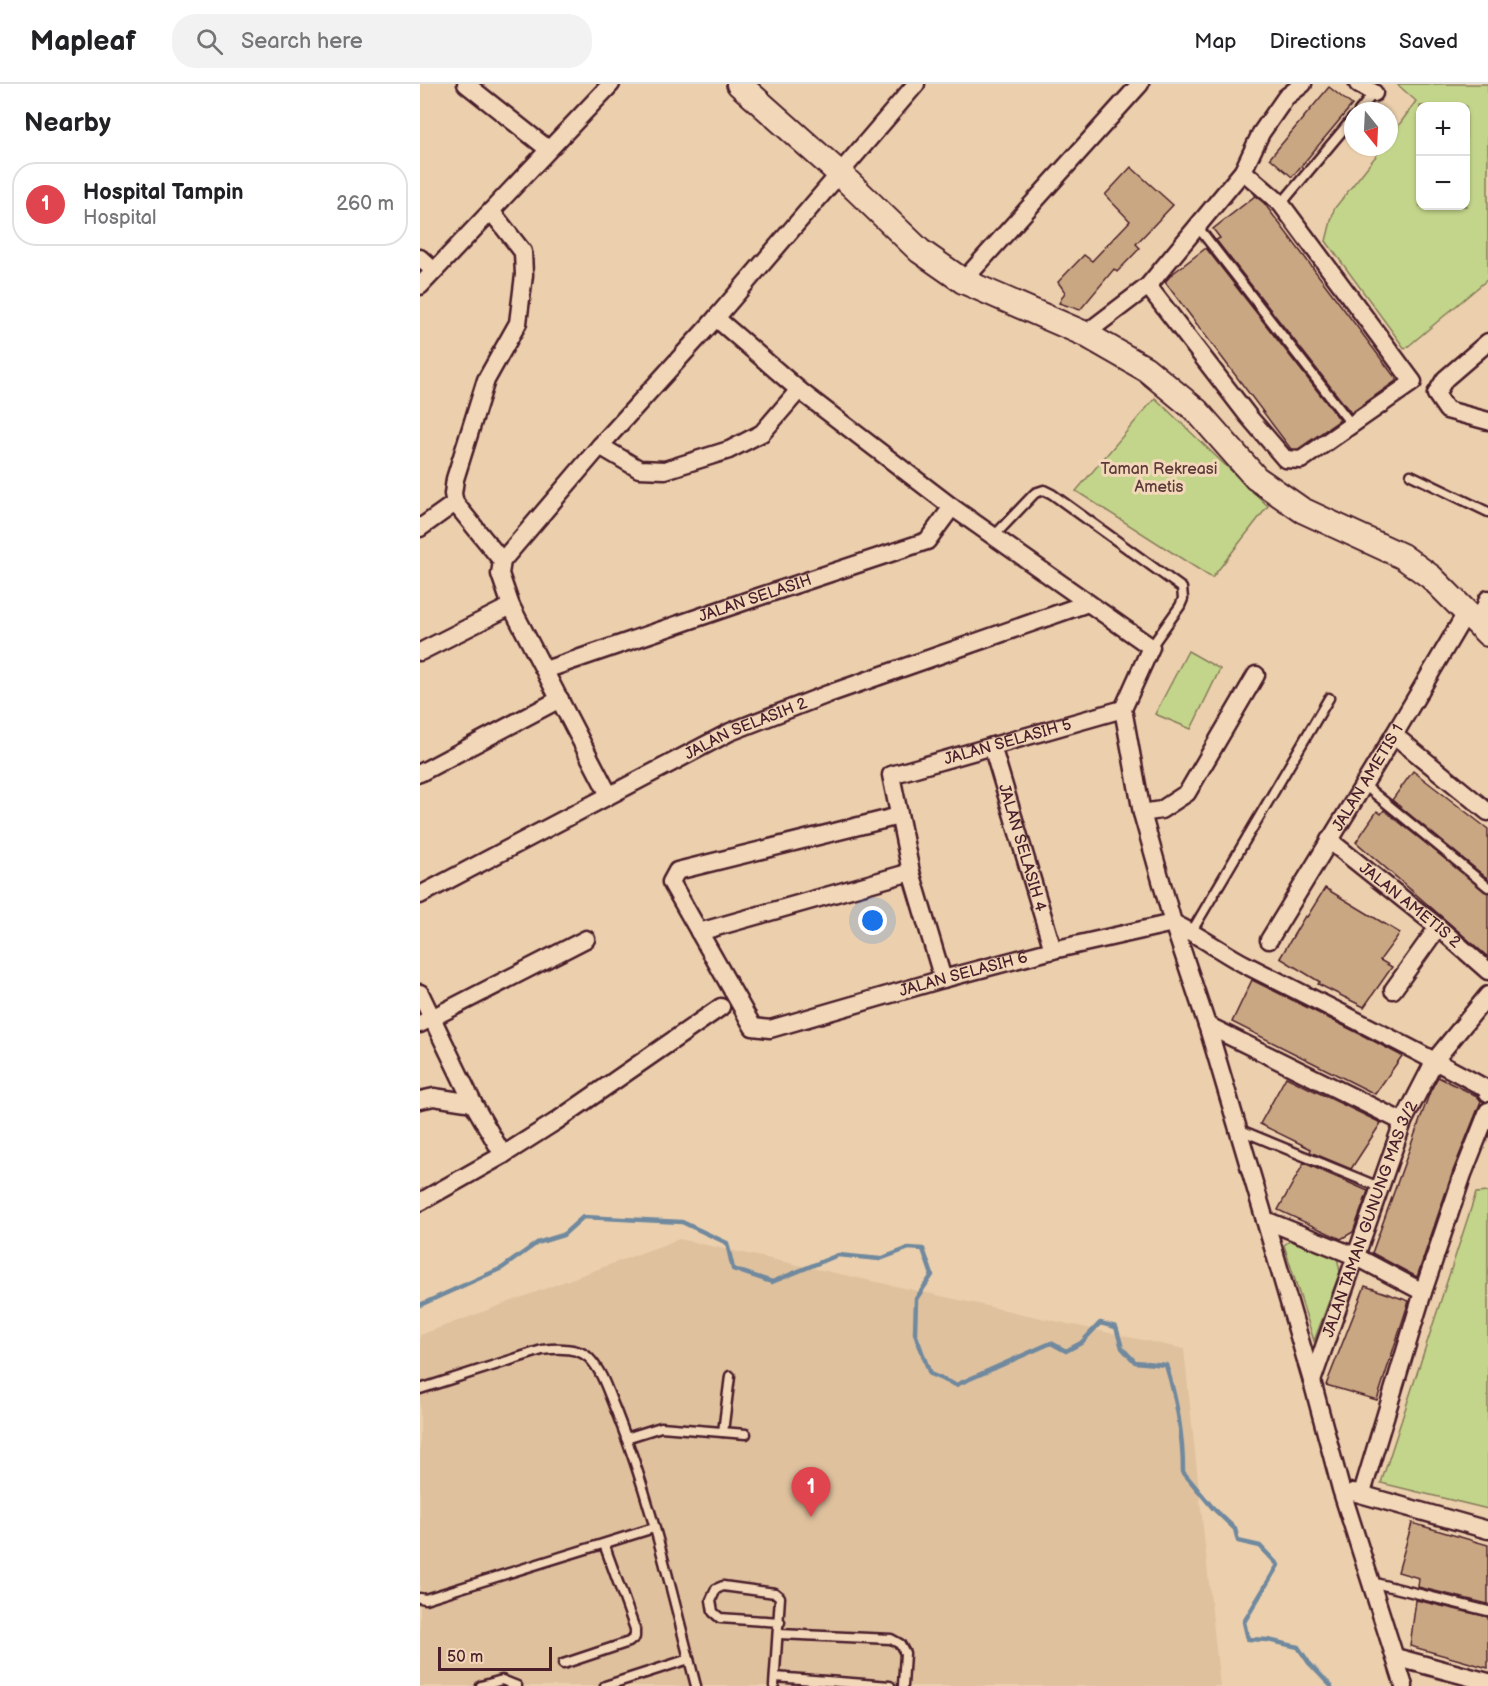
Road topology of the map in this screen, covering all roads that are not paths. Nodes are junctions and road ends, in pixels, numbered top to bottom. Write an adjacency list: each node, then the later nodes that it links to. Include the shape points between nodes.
1 (466, 84): 11 (street)
2 (611, 84): 11 (street)
3 (739, 84): 13 (street)
4 (916, 84): 13 (street)
5 (1140, 84): 19 (street)
6 (1303, 84): 12 (street, via 1286,97 1261,133)
7 (1358, 84): 8 (street)
8 (1374, 93): 9 (lane)
9 (1366, 102)
10 (1344, 129): 14 (lane)
11 (548, 150): 15 (street)
12 (1243, 171): 14 (street); 16 (street)
13 (838, 173): 19 (street, via 920,251); 22 (street)
14 (1281, 204): 27 (street, via 1413,382)
15 (491, 211): 18 (street); 30 (street, via 523,252 524,275 518,323 486,380 456,479)
16 (1197, 226): 21 (street); 27 (lane)
17 (420, 258): 18 (street)
18 (434, 271): 20 (street)
19 (963, 281): 23 (street)
20 (420, 286)
21 (1148, 286): 23 (street); 27 (street, via 1285,459 1301,460)
22 (716, 318): 25 (street); 28 (street)
23 (1085, 334): 39 (street, via 1146,369 1197,411 1256,478 1302,510 1402,556)
24 (1488, 342): 26 (street, via 1445,379 1436,394 1448,410)
25 (799, 390): 28 (street, via 762,433 729,450 665,470 639,469); 31 (street)
26 (1488, 421)
27 (1352, 425)
28 (600, 446): 35 (street)
29 (1411, 475): 32 (lane)
30 (455, 503): 33 (street); 35 (street)
31 (952, 507): 34 (street); 42 (street, JALAN SELASIH, via 927,541)
32 (1488, 512)
33 (420, 528)
34 (994, 536): 37 (street); 40 (lane, via 1035,493 1044,490 1052,494 1182,588 1180,606)
35 (502, 561): 38 (street, via 500,574)
36 (1488, 599): 39 (street, JALAN AMETIS 1)
37 (1088, 603): 40 (street); 51 (street, JALAN SELASIH 2, via 730,732)
38 (511, 606): 41 (street); 42 (street)
39 (1478, 624): 47 (street, JALAN AMETIS 1)
40 (1151, 647): 46 (street)
41 (420, 652)
42 (545, 670): 45 (street)
43 (1256, 675): 53 (street, via 1187,793 1161,810)
44 (1329, 698): 61 (lane)
45 (560, 699): 49 (street); 51 (street)
46 (1123, 709): 48 (street, JALAN SELASIH 5); 53 (street)
47 (1394, 735): 50 (street, JALAN AMETIS 1); 52 (street)
48 (992, 746): 54 (street, JALAN SELASIH 5, via 891,775); 65 (street, JALAN SELASIH 4)
49 (420, 773)
50 (1363, 784): 55 (street, JALAN AMETIS 1); 57 (lane)
51 (609, 795): 58 (street, JALAN SELASIH 2)
52 (1488, 812)
53 (1142, 813): 59 (street)
54 (899, 816): 56 (street); 62 (street, via 677,871 672,882)
55 (1329, 840): 60 (street, JALAN AMETIS 2); 64 (street, JALAN AMETIS 1)
56 (911, 872): 62 (street); 67 (street)
57 (1488, 887)
58 (420, 895)
59 (1173, 922): 61 (street); 65 (street, JALAN SELASIH 6); 73 (street)
60 (1438, 927): 66 (street, JALAN AMETIS 2); 68 (street)
61 (1191, 931): 74 (street, via 1245,964)
62 (699, 932): 67 (street, JALAN SELASIH 6, via 753,1027 770,1029)
63 (586, 939): 72 (street)
64 (1269, 940)
65 (1053, 950): 67 (street, JALAN SELASIH 6)
66 (1488, 971)
67 (943, 979)
68 (1393, 990)
69 (420, 993): 72 (street)
70 (1488, 995): 74 (street, JALAN TAMAN GUNUNG MAS 3/2)
71 (721, 1007): 81 (street)
72 (426, 1021): 77 (street)
73 (1208, 1025): 79 (street); 80 (street)
74 (1435, 1060): 75 (street); 79 (street, JALAN TAMAN GUNUNG MAS 3/2)
75 (1488, 1093)
76 (420, 1100): 77 (street, via 434,1097)
77 (473, 1104): 81 (street)
78 (1487, 1117): 86 (street, via 1463,1174)
79 (1403, 1122): 82 (street, JALAN TAMAN GUNUNG MAS 3/2)
80 (1238, 1129): 82 (lane); 84 (street)
81 (503, 1155): 83 (street)
82 (1379, 1187): 85 (street, JALAN TAMAN GUNUNG MAS 3/2)
83 (420, 1202)
84 (1265, 1220): 85 (street); 88 (street)
85 (1355, 1257): 86 (street); 88 (street, JALAN TAMAN GUNUNG MAS 3/2)
86 (1423, 1293): 94 (street)
87 (730, 1376): 90 (lane)
88 (1312, 1381): 93 (street)
89 (420, 1389): 92 (lane, via 542,1350 563,1347 588,1356 600,1372)
90 (723, 1432): 91 (lane); 92 (lane, via 661,1427)
91 (746, 1434)
92 (626, 1438): 95 (lane)
93 (1341, 1489): 94 (street); 98 (street)
94 (1362, 1493): 96 (street)
95 (654, 1528): 97 (lane); 104 (lane)
96 (1488, 1530)
97 (604, 1544): 99 (lane); 105 (lane, via 635,1637)
98 (1371, 1582): 100 (lane); 103 (street)
99 (420, 1598)
100 (1488, 1611)
101 (780, 1623): 101 (lane, via 720,1618 713,1612 711,1600 716,1589 723,1586 775,1593 780,1597); 102 (lane)
102 (778, 1634): 106 (lane); 113 (lane, via 891,1639 905,1653)
103 (1395, 1657): 107 (street); 114 (street)
104 (689, 1659): 110 (lane); 111 (lane)
105 (562, 1664)
106 (774, 1681): 112 (lane)
107 (1488, 1682)
108 (481, 1686): 109 (lane, via 501,1680)
109 (517, 1686)
110 (605, 1686)
111 (696, 1686)
112 (891, 1686)
113 (903, 1686)
114 (1404, 1686)

